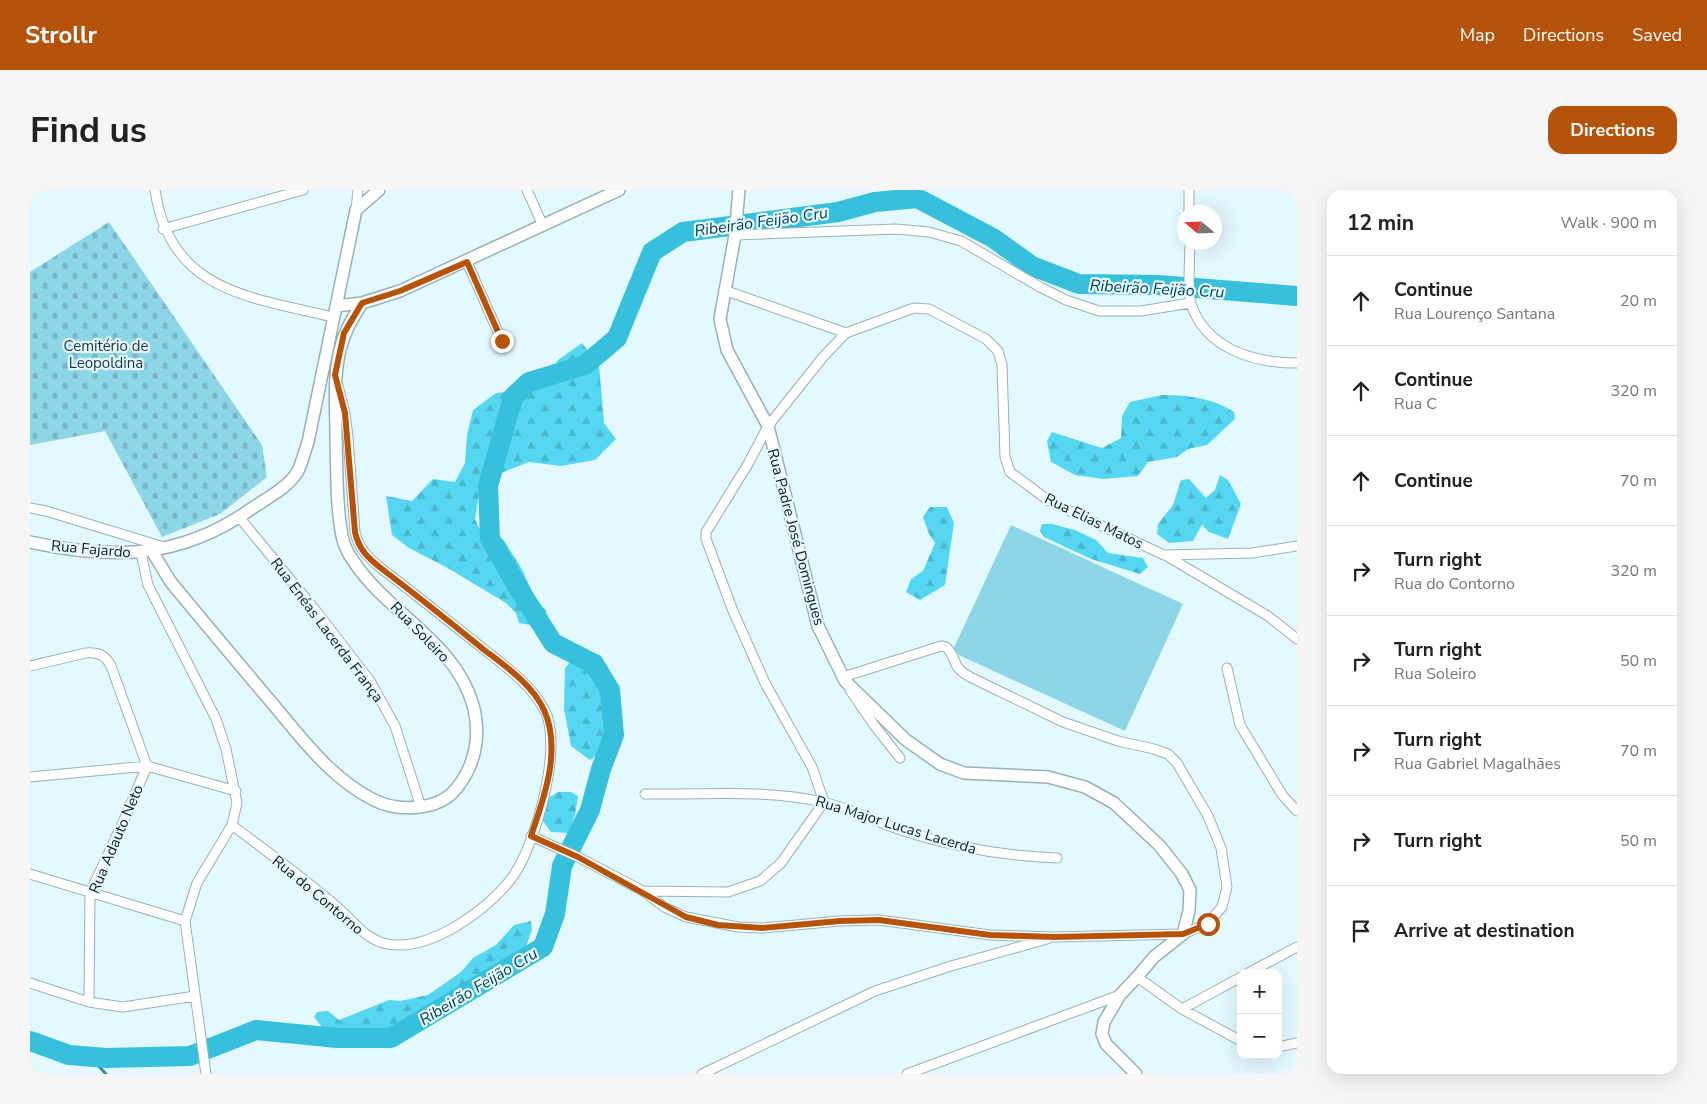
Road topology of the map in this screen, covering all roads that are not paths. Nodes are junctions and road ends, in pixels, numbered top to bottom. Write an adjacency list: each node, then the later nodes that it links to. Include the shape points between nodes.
1 (154, 190): 12 (street)
2 (303, 190): 12 (street)
3 (358, 190): 10 (street)
4 (379, 190): 10 (street)
5 (527, 190): 11 (street)
6 (619, 190): 11 (street)
7 (739, 190): 13 (street, Rua Padre José Domingues)
8 (1189, 190): 9 (street)
9 (1189, 205)
10 (356, 210): 19 (street, Rua Fajardo)
11 (542, 226): 15 (street)
12 (163, 229): 19 (street, via 179,254 210,280 245,295)
13 (736, 230): 16 (street, Rua Padre José Domingues); 17 (street, via 896,229 929,232 961,241 1040,287 1098,311 1141,311)
14 (1190, 250): 17 (street)
15 (467, 262): 18 (street, via 400,291); 21 (street)
16 (724, 290): 20 (street); 24 (street, Rua Padre José Domingues, via 720,319 727,350)
17 (1190, 298): 22 (street, via 1208,333 1227,349 1256,358)
18 (362, 303): 19 (street); 23 (street, Rua Soleiro, via 344,333)
19 (335, 311): 26 (street, Rua Fajardo, via 308,442 298,471 288,484)
20 (846, 333): 24 (street, Rua Elias Matos); 31 (street, Rua Elias Matos, via 914,308 929,309 986,339 998,351 1002,365 1005,457 1010,472 1049,501)
21 (502, 341)
22 (1295, 364)
23 (335, 375): 42 (street, Rua Soleiro, via 337,474 346,550 375,587 443,652 473,705 476,750 467,773 455,791 437,803); 45 (street, Rua do Contorno, via 345,413 355,532 364,554 526,684 544,710 550,732 551,755 545,794)
24 (768, 426): 35 (street, Rua Padre José Domingues, via 818,626); 41 (street, Rua Elias Matos, via 709,525 706,539 765,683 812,767)
25 (30, 508): 29 (street)
26 (239, 517): 29 (street, Rua Fajardo, via 210,534); 42 (street, Rua Enéas Lacerda França, via 370,681 395,726)
27 (30, 542): 30 (street, Rua Fajardo, via 93,552)
28 (1297, 546): 31 (street, Rua Elias Matos, via 1252,552)
29 (167, 548): 30 (street, Rua Fajardo)
30 (146, 552): 39 (street, via 148,584 216,719); 42 (street, Rua Soleiro, via 314,753 374,800 394,806)
31 (1164, 555): 32 (street, via 1268,616)
32 (1297, 639)
33 (30, 666): 37 (street, via 95,652 103,655 112,666)
34 (1227, 668): 43 (street, via 1240,725 1283,796)
35 (844, 679): 36 (street); 51 (street, Rua Padre José Domingues, via 906,740 940,764 964,773 1048,777 1084,787 1114,803 1159,845 1182,874 1190,890 1190,911); 51 (street, via 941,646 948,648 961,671 1063,722 1168,754 1177,763 1208,816 1221,848 1227,887 1222,907 1208,924)
36 (900, 758)
37 (147, 766): 38 (street); 39 (street); 49 (street, Rua Adauto Neto)
38 (30, 777)
39 (236, 791): 44 (street, via 237,812)
40 (645, 794): 41 (street, Rua Major Lucas Lacerda, via 787,796)
41 (824, 802): 46 (street, Rua Major Lucas Lacerda, via 903,831 969,849 1014,857); 48 (street, via 781,863 760,881 728,892)
42 (421, 807)
43 (1297, 811)
44 (232, 825): 45 (street, Rua do Contorno, via 337,907 367,936 400,945 445,933 485,905 514,874); 50 (street, via 197,883)
45 (531, 836): 48 (street)
46 (1057, 858)
47 (30, 874): 49 (street)
48 (643, 891): 52 (street, via 664,907 686,917 718,925 762,928 879,920 990,935)
49 (90, 893): 50 (street); 60 (street, Rua Adauto Neto)
50 (185, 921): 58 (street)
51 (1183, 934): 52 (street); 55 (street, via 1154,957)
52 (1054, 937): 66 (street, via 875,991)
53 (1297, 947): 54 (street)
54 (1256, 969)
55 (1137, 976): 59 (street); 61 (street)
56 (1237, 979): 61 (street)
57 (30, 983): 60 (street)
58 (195, 996): 60 (street, via 123,1007); 65 (street)
59 (1120, 996): 67 (street); 68 (street, via 1104,1022 1102,1034 1106,1044)
60 (89, 1002)
61 (1182, 1008): 62 (street)
62 (1237, 1039)
63 (1297, 1043): 64 (street)
64 (1282, 1046)
65 (206, 1074)
66 (702, 1074)
67 (907, 1074)
68 (1136, 1074)

